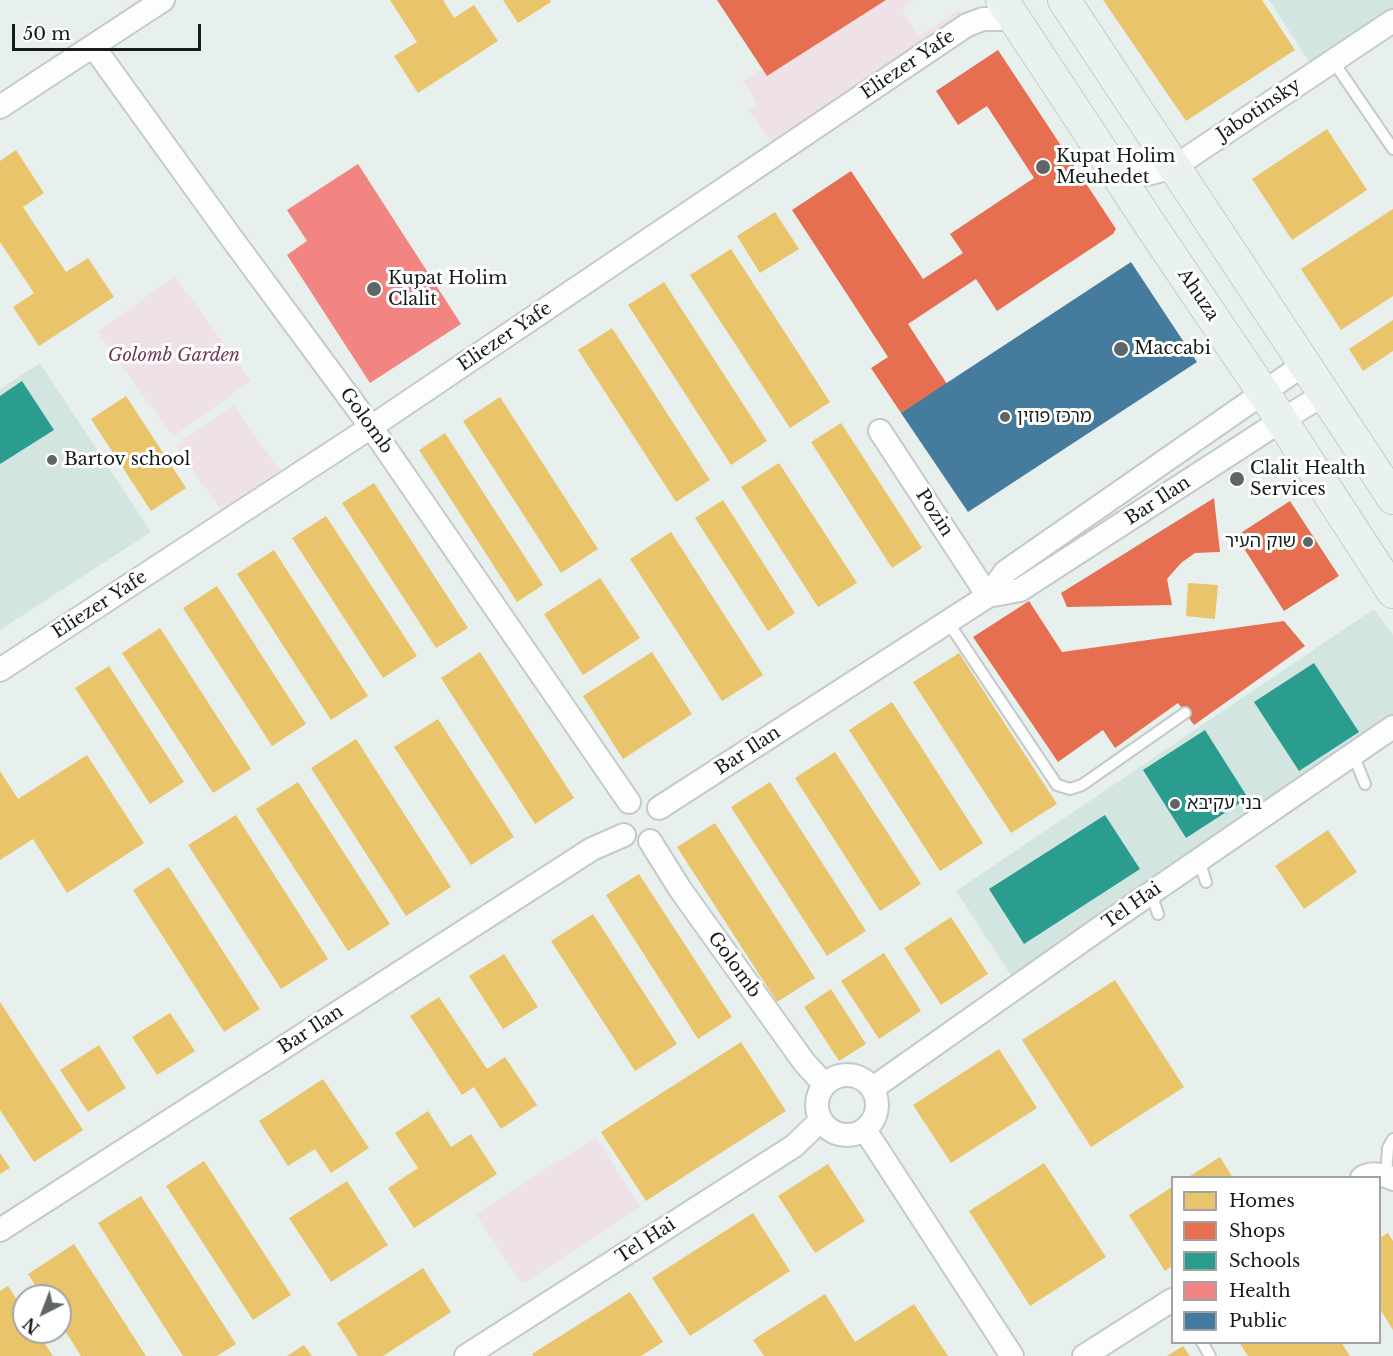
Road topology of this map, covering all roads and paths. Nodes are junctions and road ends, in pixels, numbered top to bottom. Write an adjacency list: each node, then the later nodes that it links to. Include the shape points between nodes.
1 (164, 0): 5 (street)
2 (1064, 0): 9 (main road)
3 (1008, 10): 10 (main road, Ahuza); 15 (street, Eliezer Yafe, via 969,23)
4 (1393, 21): 6 (street, Jabotinsky)
5 (93, 46): 7 (street); 15 (street, Golomb)
6 (1333, 61): 8 (lane); 9 (street, Jabotinsky)
7 (0, 107)
8 (1393, 149)
9 (1174, 167): 10 (street, Jabotinsky, via 1147,174); 11 (main road)
10 (1117, 175): 12 (main road, Ahuza)
11 (1303, 365): 12 (street, Bar Ilan); 13 (main road)
12 (1263, 392): 14 (main road, Ahuza); 19 (street, Bar Ilan, via 1005,572)
13 (1323, 394): 14 (street, Bar Ilan); 17 (main road)
14 (1282, 420): 18 (main road, Ahuza); 19 (street, Bar Ilan, via 1020,590)
15 (371, 427): 21 (street, Eliezer Yafe); 26 (street, Golomb)
16 (880, 431): 19 (street, Pozin)
17 (1393, 498)
18 (1393, 592)
19 (988, 596): 20 (street, Bar Ilan)
20 (948, 622): 22 (lane, via 1057,784 1070,789 1082,785); 27 (street, Bar Ilan)
21 (0, 670)
22 (1185, 713)
23 (1392, 731): 24 (street, Tel Hai)
24 (1353, 754): 25 (lane); 30 (street, Tel Hai)
25 (1365, 784)
26 (629, 802): 27 (street, via 649,800); 28 (street, via 620,814)
27 (659, 808): 29 (street, via 661,830)
28 (624, 835): 29 (street, via 632,841); 39 (street, Bar Ilan, via 592,849)
29 (650, 841): 32 (street, Golomb, via 680,890)
30 (1198, 860): 31 (lane); 33 (street, Tel Hai, via 1155,903)
31 (1206, 882)
32 (824, 1084): 33 (street, via 847,1074 866,1080); 34 (street, via 817,1099)
33 (873, 1088): 35 (street, via 878,1108)
34 (821, 1120): 35 (street, via 838,1134 849,1136); 41 (street, Tel Hai, via 794,1146)
35 (865, 1130): 42 (street)
36 (1393, 1139): 38 (lane, via 1388,1148)
37 (1364, 1176): 38 (street)
38 (1390, 1177)
39 (0, 1230)
40 (1171, 1301): 43 (street)
41 (466, 1356)
42 (1011, 1356)
43 (1084, 1356)

